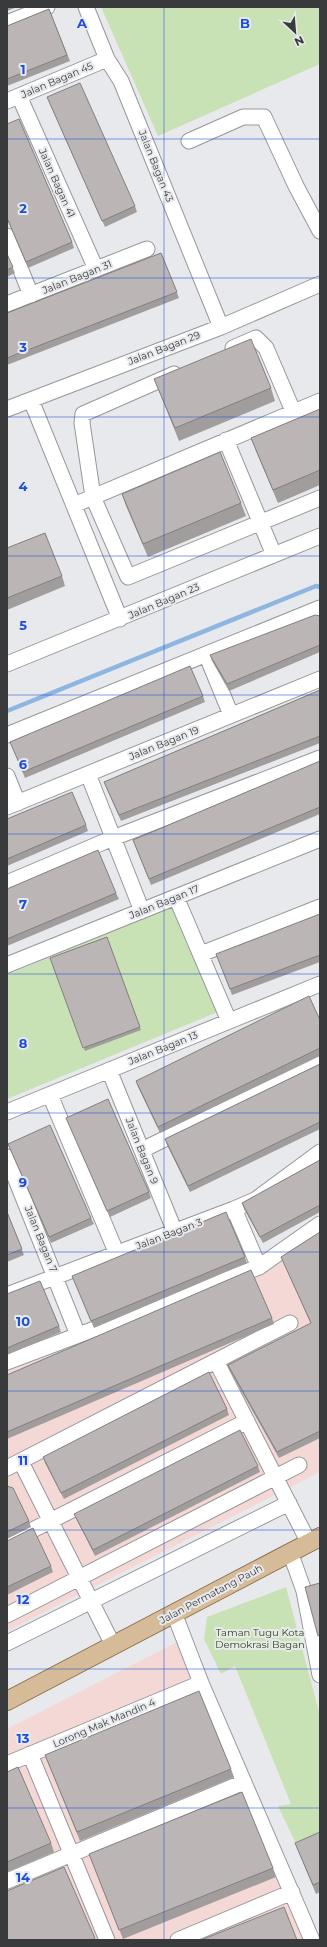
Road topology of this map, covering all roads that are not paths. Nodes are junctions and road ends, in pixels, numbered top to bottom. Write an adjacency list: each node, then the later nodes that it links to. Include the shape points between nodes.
1 (47, 7): 3 (street)
2 (86, 7): 4 (street, Jalan Bagan 43)
3 (7, 23)
4 (107, 59): 5 (street, Jalan Bagan 45); 14 (street, Jalan Bagan 43, via 121,81)
5 (13, 98): 10 (street, Jalan Bagan 41)
6 (189, 142): 7 (street, via 243,117 264,117)
7 (320, 230)
8 (7, 236): 12 (street)
9 (147, 249): 10 (street, Jalan Bagan 31)
10 (96, 270): 12 (street, Jalan Bagan 31)
11 (320, 284): 14 (street, Jalan Bagan 29)
12 (31, 295): 13 (street, Jalan Bagan 31)
13 (7, 304)
14 (221, 327): 17 (street, Jalan Bagan 29)
15 (220, 354): 20 (street, via 256,338 266,348)
16 (184, 370): 22 (street, via 83,414 82,423)
17 (32, 400): 19 (street, Jalan Bagan 29); 24 (street)
18 (320, 401): 20 (street)
19 (7, 409)
20 (293, 411): 21 (street)
21 (226, 440): 22 (street); 25 (street)
22 (93, 497): 24 (street); 25 (street, via 128,577)
23 (320, 498): 25 (street)
24 (74, 505): 29 (street)
25 (260, 522): 27 (street)
26 (320, 536): 27 (street, Jalan Bagan 23)
27 (274, 555): 29 (street, Jalan Bagan 23)
28 (320, 608): 30 (street)
29 (120, 619): 31 (street, Jalan Bagan 23)
30 (206, 654): 33 (street); 34 (street)
31 (7, 664)
32 (320, 678): 33 (street, Jalan Bagan 19)
33 (231, 715): 36 (street, Jalan Bagan 19)
34 (7, 735)
35 (320, 758): 39 (street)
36 (88, 774): 38 (street, Jalan Bagan 19); 39 (street)
37 (7, 776): 38 (street)
38 (12, 805)
39 (113, 838): 41 (street); 44 (street)
40 (320, 839): 42 (street, Jalan Bagan 17)
41 (7, 883)
42 (176, 897): 44 (street, Jalan Bagan 17); 45 (street)
43 (320, 907): 45 (street)
44 (142, 911): 46 (street, Jalan Bagan 17)
45 (201, 954): 48 (street)
46 (7, 965)
47 (320, 984): 48 (street, Jalan Bagan 13)
48 (229, 1021): 50 (street, Jalan Bagan 13)
49 (320, 1063): 53 (street)
50 (109, 1070): 51 (street, Jalan Bagan 13); 53 (street, Jalan Bagan 9)
51 (50, 1094): 52 (street, Jalan Bagan 13); 59 (street)
52 (7, 1112)
53 (142, 1150): 58 (street, Jalan Bagan 9)
54 (320, 1152): 56 (street, Jalan Bagan 3, via 255,1200)
55 (7, 1157): 61 (street, Jalan Bagan 7)
56 (234, 1210): 58 (street, Jalan Bagan 3); 60 (street)
57 (320, 1224): 60 (street)
58 (175, 1232): 59 (street, Jalan Bagan 3)
59 (117, 1254): 61 (street, Jalan Bagan 3)
60 (258, 1267): 64 (street)
61 (56, 1277): 62 (street, Jalan Bagan 3); 64 (street, Jalan Bagan 7)
62 (7, 1295)
63 (290, 1323): 65 (street)
64 (78, 1335): 66 (street)
65 (216, 1361): 67 (street, Jalan Permatang Pauh); 68 (street)
66 (7, 1362)
67 (248, 1421): 71 (street, Jalan Permatang Pauh); 73 (street)
68 (21, 1462): 70 (street); 73 (street)
69 (299, 1465): 71 (street)
70 (7, 1468)
71 (275, 1477): 72 (street, Jalan Permatang Pauh); 77 (street)
72 (289, 1503): 74 (street, Jalan Permatang Pauh); 80 (street)
73 (51, 1522): 75 (street); 77 (street)
74 (315, 1540): 76 (main road, Jalan Permatang Pauh)
75 (7, 1544)
76 (290, 1552): 79 (street); 81 (main road, Jalan Permatang Pauh)
77 (80, 1579): 80 (street); 82 (street)
78 (320, 1586): 79 (street)
79 (304, 1591): 85 (street)
80 (91, 1601): 83 (street); 84 (street)
81 (174, 1613): 84 (main road, Jalan Permatang Pauh); 87 (street)
82 (7, 1615)
83 (7, 1643)
84 (113, 1645): 88 (main road, Jalan Permatang Pauh)
85 (317, 1650): 86 (street)
86 (320, 1675)
87 (201, 1682): 89 (street, Lorong Mak Mandin 4); 91 (street)
88 (7, 1701)
89 (30, 1754): 90 (street, Lorong Mak Mandin 4); 92 (street)
90 (7, 1764)
91 (244, 1782): 92 (street); 94 (street)
92 (71, 1854): 93 (street); 95 (street)
93 (7, 1881)
94 (292, 1892): 96 (street); 97 (street)
95 (107, 1940)
96 (178, 1940)
97 (312, 1940)

